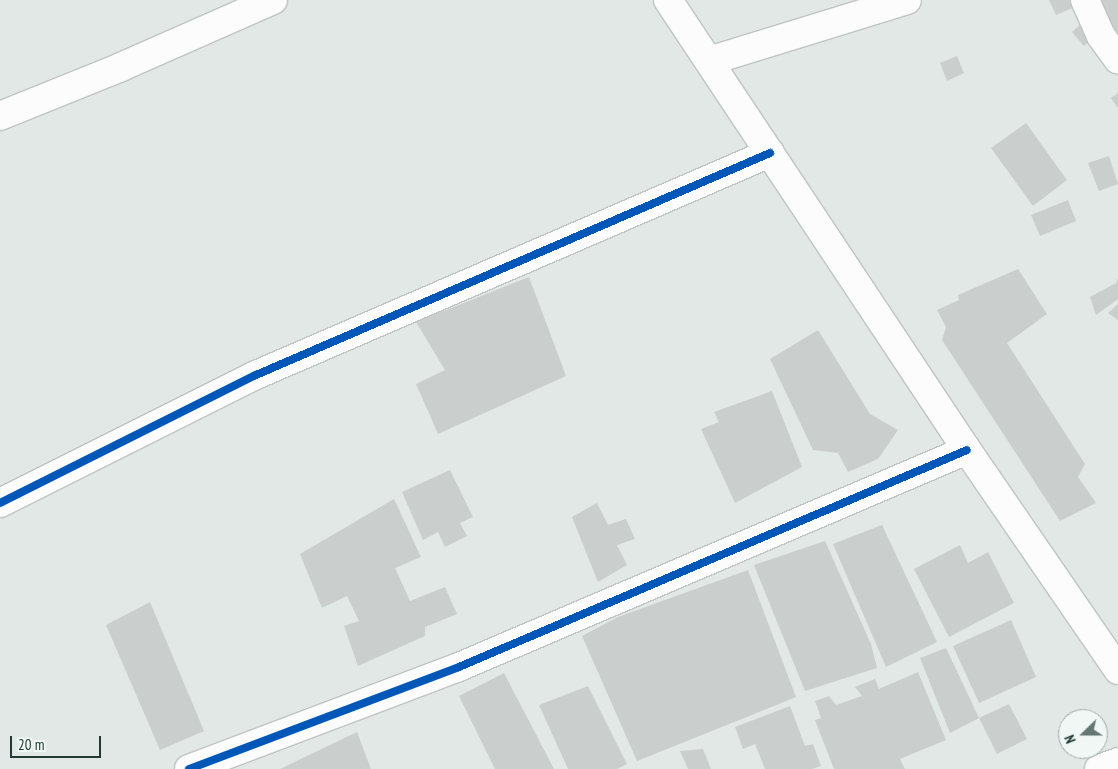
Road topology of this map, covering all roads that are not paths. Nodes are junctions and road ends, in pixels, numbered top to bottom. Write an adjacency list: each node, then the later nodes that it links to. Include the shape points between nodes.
1 (272, 0): 7 (street)
2 (668, 0): 6 (street)
3 (907, 0): 6 (street)
4 (1085, 0): 5 (street, via 1101,36)
5 (1118, 59)
6 (709, 62): 8 (street)
7 (0, 116)
8 (770, 154): 9 (street); 10 (street, via 256,375)
9 (967, 450): 11 (street); 13 (street, via 459,667)
10 (0, 503)
11 (1118, 670)
12 (1118, 762): 14 (street)
13 (189, 769)
14 (1099, 769)

